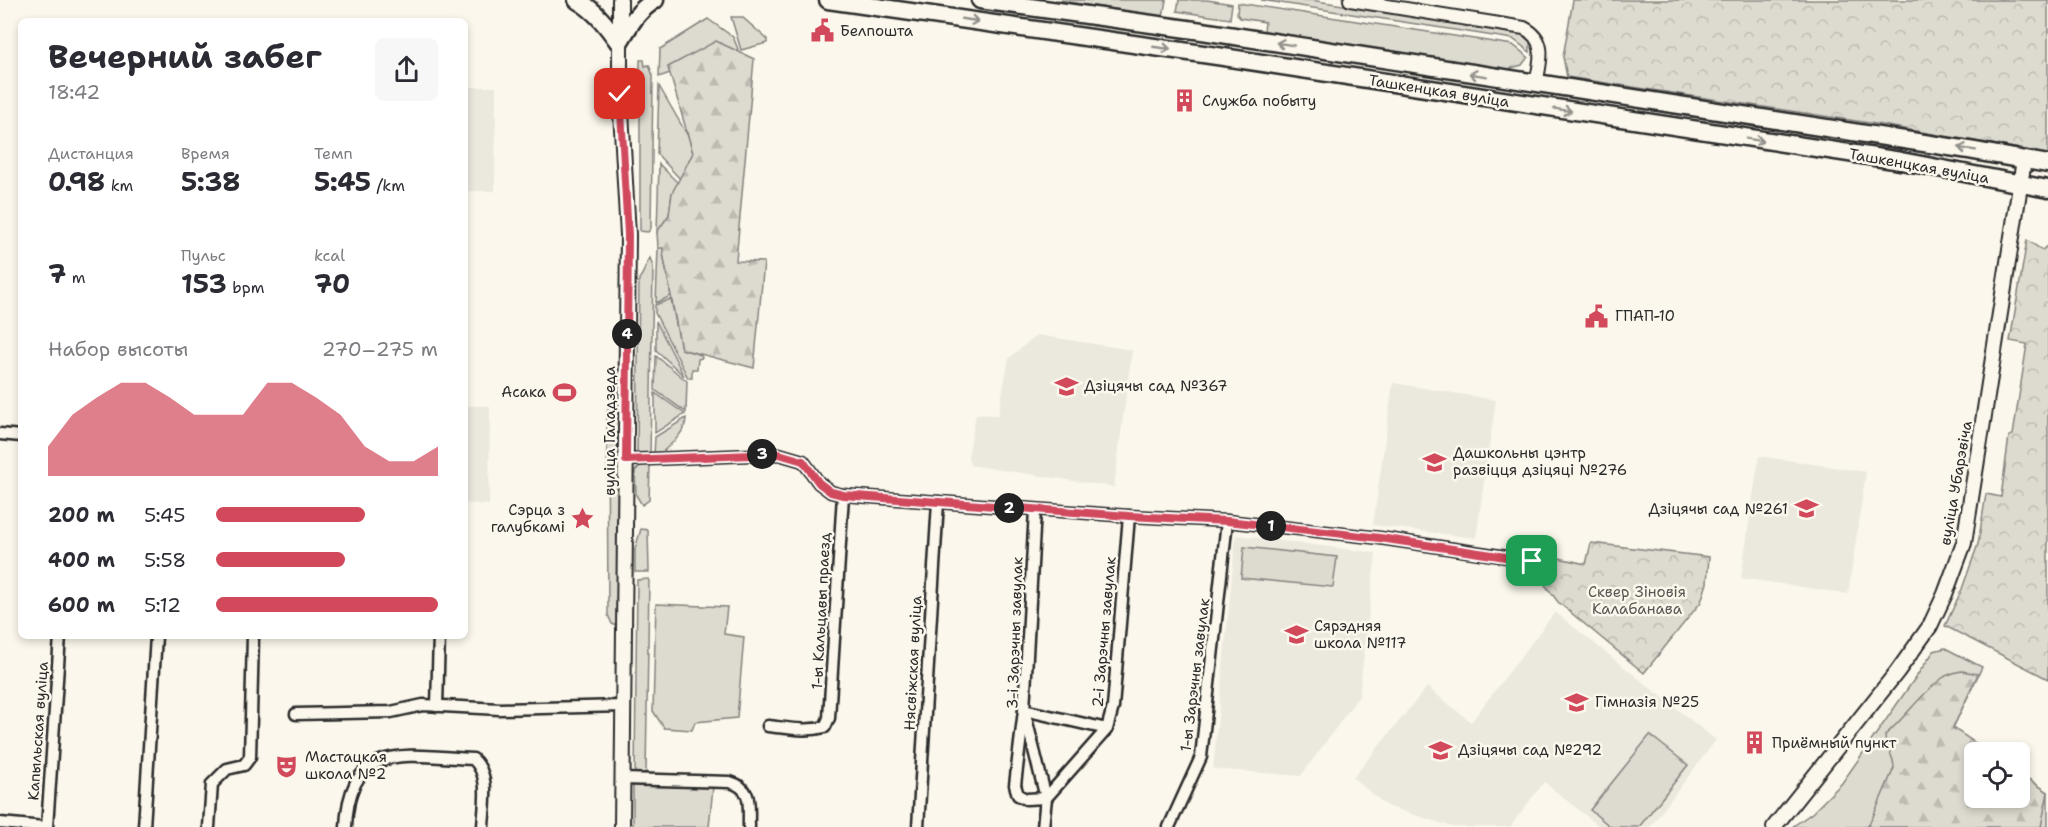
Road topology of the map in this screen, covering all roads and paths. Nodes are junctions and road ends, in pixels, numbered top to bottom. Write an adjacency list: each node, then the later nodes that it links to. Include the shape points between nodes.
1 (577, 0): 8 (main road, via 602,20)
2 (620, 0): 8 (main road, вуліца Галадзеда)
3 (655, 0): 8 (main road, via 642,8)
4 (828, 0): 7 (main road, Ташкенцкая вуліца)
5 (980, 0): 9 (main road, Ташкенцкая вуліца, one-way to 5)
6 (1350, 0): 9 (street, via 1524,28 1540,44)
7 (851, 1): 10 (main road, Ташкенцкая вуліца, one-way to 10)
8 (619, 43): 17 (main road, вуліца Галадзеда, via 628,235)
9 (1536, 84): 10 (main road); 11 (main road, Ташкенцкая вуліца, one-way to 9)
10 (1532, 106): 13 (main road, Ташкенцкая вуліца, one-way to 13, via 1901,161)
11 (2024, 160): 12 (main road, Ташкенцкая вуліца); 13 (main road, вуліца Убарэвіча)
12 (2048, 164)
13 (2020, 184): 14 (main road, Ташкенцкая вуліца); 47 (main road, вуліца Убарэвіча, via 1964,543 1957,566 1939,610 1914,650)
14 (2048, 189)
15 (0, 434): 16 (street)
16 (18, 436)
17 (626, 460): 18 (street, via 779,454 803,461 819,483); 29 (main road, вуліца Галадзеда)
18 (843, 495): 19 (street); 32 (street, 1-ы Кальцавы праезд, via 829,718 825,727 807,730)
19 (938, 502): 20 (street); 44 (street, Нясвіжская вуліца)
20 (1035, 510): 21 (street); 30 (street, 3-і Зарэчны завулак)
21 (1129, 516): 22 (street); 33 (street, 2-і Зарэчны завулак, via 1113,708)
22 (1227, 521): 23 (street, via 1380,538); 46 (street, 1-ы Зарэчны завулак, via 1201,758)
23 (1540, 562)
24 (60, 639): 37 (street, Капыльская вуліца)
25 (156, 639): 38 (street)
26 (254, 639): 39 (street, via 250,757 244,765 227,769 212,784)
27 (439, 639): 28 (street)
28 (437, 706): 29 (street, via 500,709); 31 (street, via 391,712)
29 (624, 706): 34 (main road, вуліца Галадзеда)
30 (1024, 710): 33 (street); 35 (street, 3-і Зарэчны завулак); 35 (street, via 1015,785 1018,795 1026,799)
31 (296, 714)
32 (768, 726)
33 (1107, 729): 35 (street, 2-і Зарэчны завулак)
34 (623, 779): 42 (main road, вуліца Галадзеда); 43 (street, via 740,785 748,799)
35 (1046, 798): 45 (street, 3-і Зарэчны завулак)
36 (0, 823): 37 (street)
37 (46, 827)
38 (144, 827)
39 (209, 827)
40 (346, 827): 41 (street, via 347,807 356,780 367,767 408,754 473,759 484,779)
41 (483, 827)
42 (622, 827)
43 (748, 827)
44 (918, 827)
45 (1043, 827)
46 (1169, 827)
47 (1774, 827)

